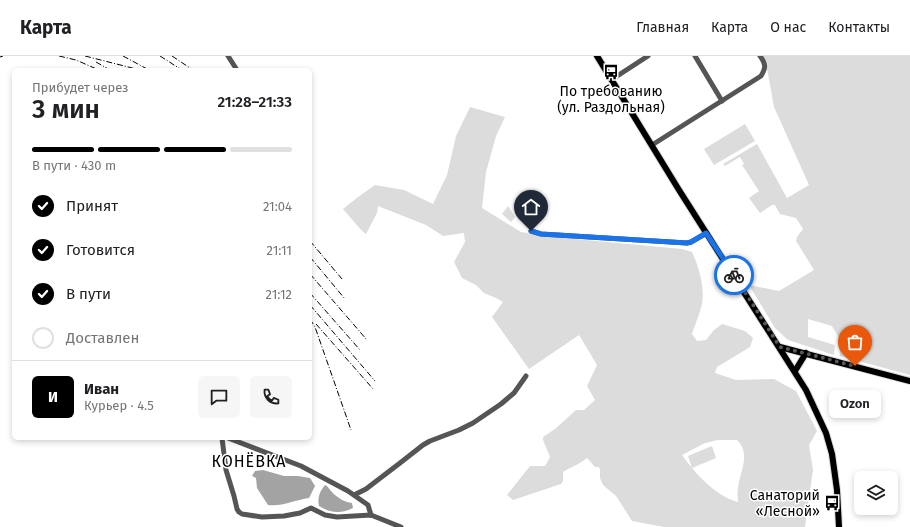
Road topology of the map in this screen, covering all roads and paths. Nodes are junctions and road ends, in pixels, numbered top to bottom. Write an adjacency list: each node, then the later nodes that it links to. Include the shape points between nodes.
1 (228, 56): 6 (street)
2 (597, 56): 7 (main road)
3 (648, 56): 7 (street)
4 (695, 56): 8 (street)
5 (760, 56): 8 (street, via 765,63 765,70 761,76)
6 (236, 68)
7 (611, 80): 9 (main road)
8 (722, 101): 9 (street)
9 (652, 146): 11 (main road)
10 (531, 231): 11 (street, via 541,234 687,243)
11 (706, 233): 12 (main road)
12 (780, 347): 13 (main road); 14 (main road)
13 (806, 353): 14 (main road); 16 (main road)
14 (795, 371): 22 (main road, via 826,433 832,454)
15 (526, 376): 19 (street, via 501,404 459,430 430,440 366,489)
16 (910, 381)
17 (222, 440): 20 (street, via 226,470 237,509 242,514 262,517 284,516 300,514 311,508 336,517)
18 (233, 440): 19 (street, via 301,466)
19 (354, 494): 20 (street, via 368,505)
20 (371, 515): 21 (street)
21 (401, 527)
22 (839, 527)

